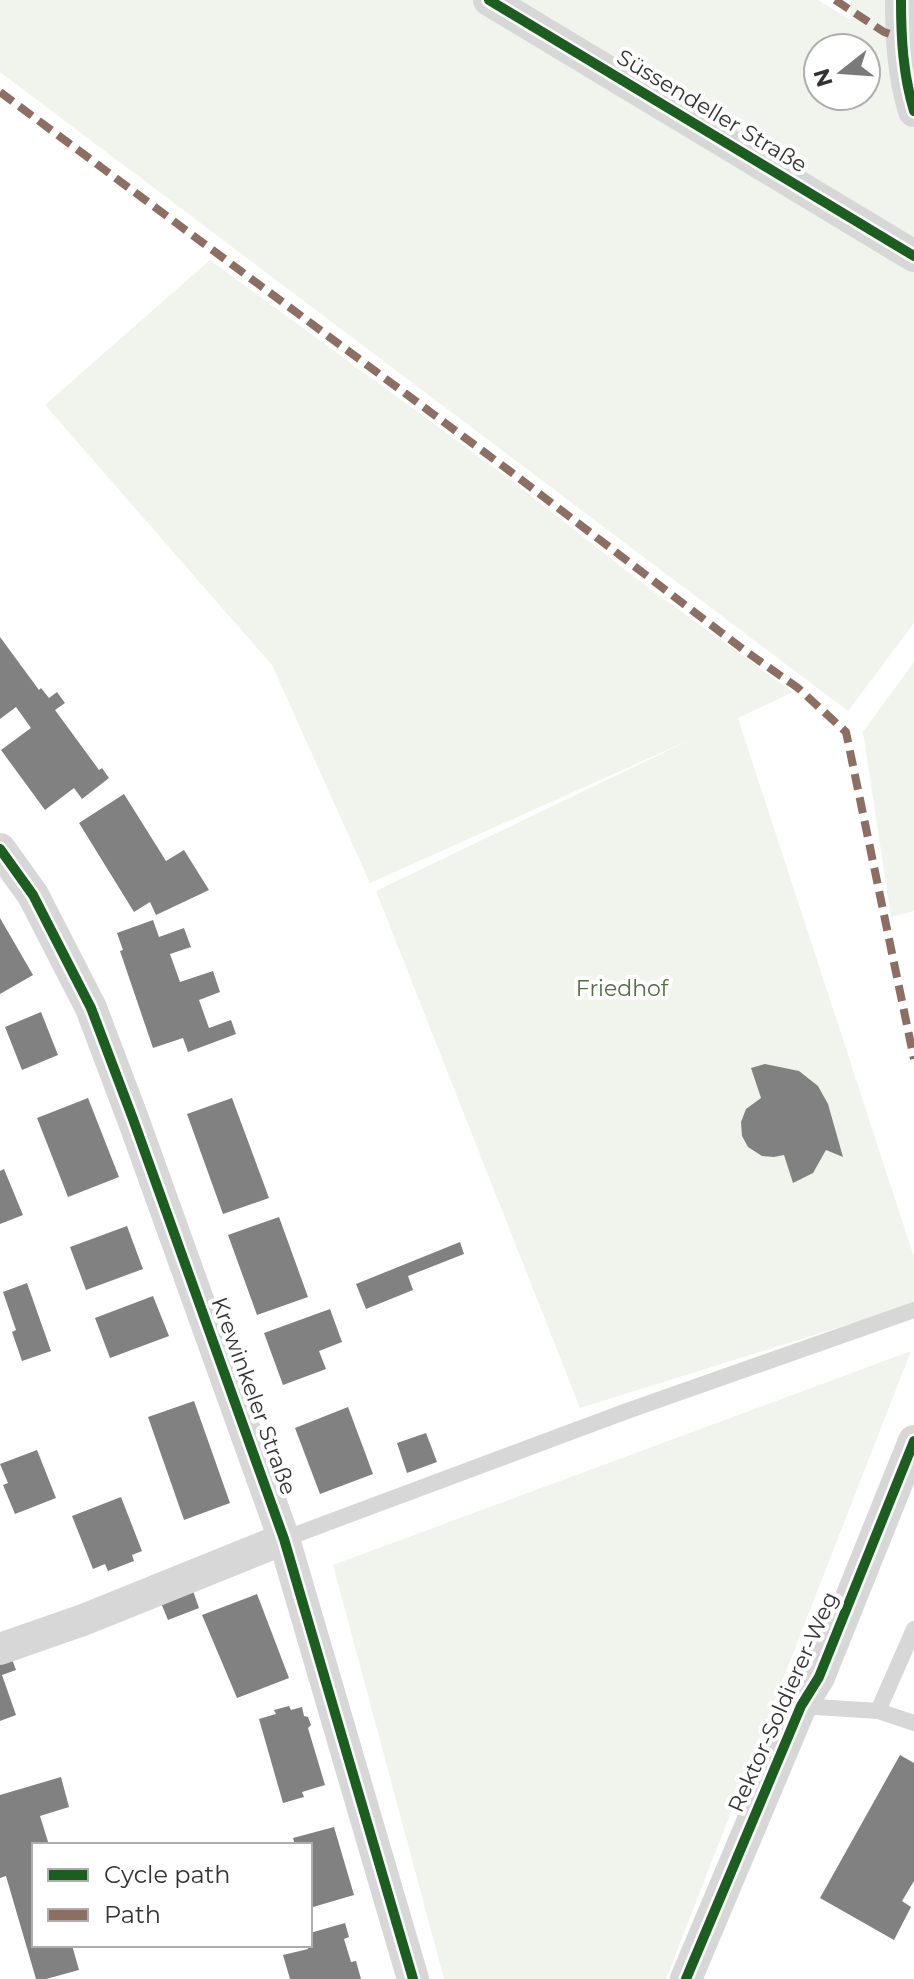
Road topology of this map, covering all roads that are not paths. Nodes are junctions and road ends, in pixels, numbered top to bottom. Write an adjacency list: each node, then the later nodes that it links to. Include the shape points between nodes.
1 (489, 0): 4 (street, Süssendeller Straße)
2 (901, 0): 3 (street, via 901,38)
3 (914, 111)
4 (914, 256)
5 (0, 849): 9 (street, Krewinkeler Straße, via 33,895 91,1008)
6 (914, 1310): 9 (lane)
7 (914, 1441): 8 (street, Rektor-Soldierer-Weg)
8 (905, 1490): 12 (street, Rektor-Soldierer-Weg)
9 (284, 1539): 11 (street); 15 (street, Krewinkeler Straße)
10 (914, 1629): 13 (lane)
11 (0, 1649)
12 (801, 1706): 13 (lane); 16 (street, Rektor-Soldierer-Weg)
13 (878, 1711): 14 (lane)
14 (914, 1723)
15 (413, 1979)
16 (686, 1979)

